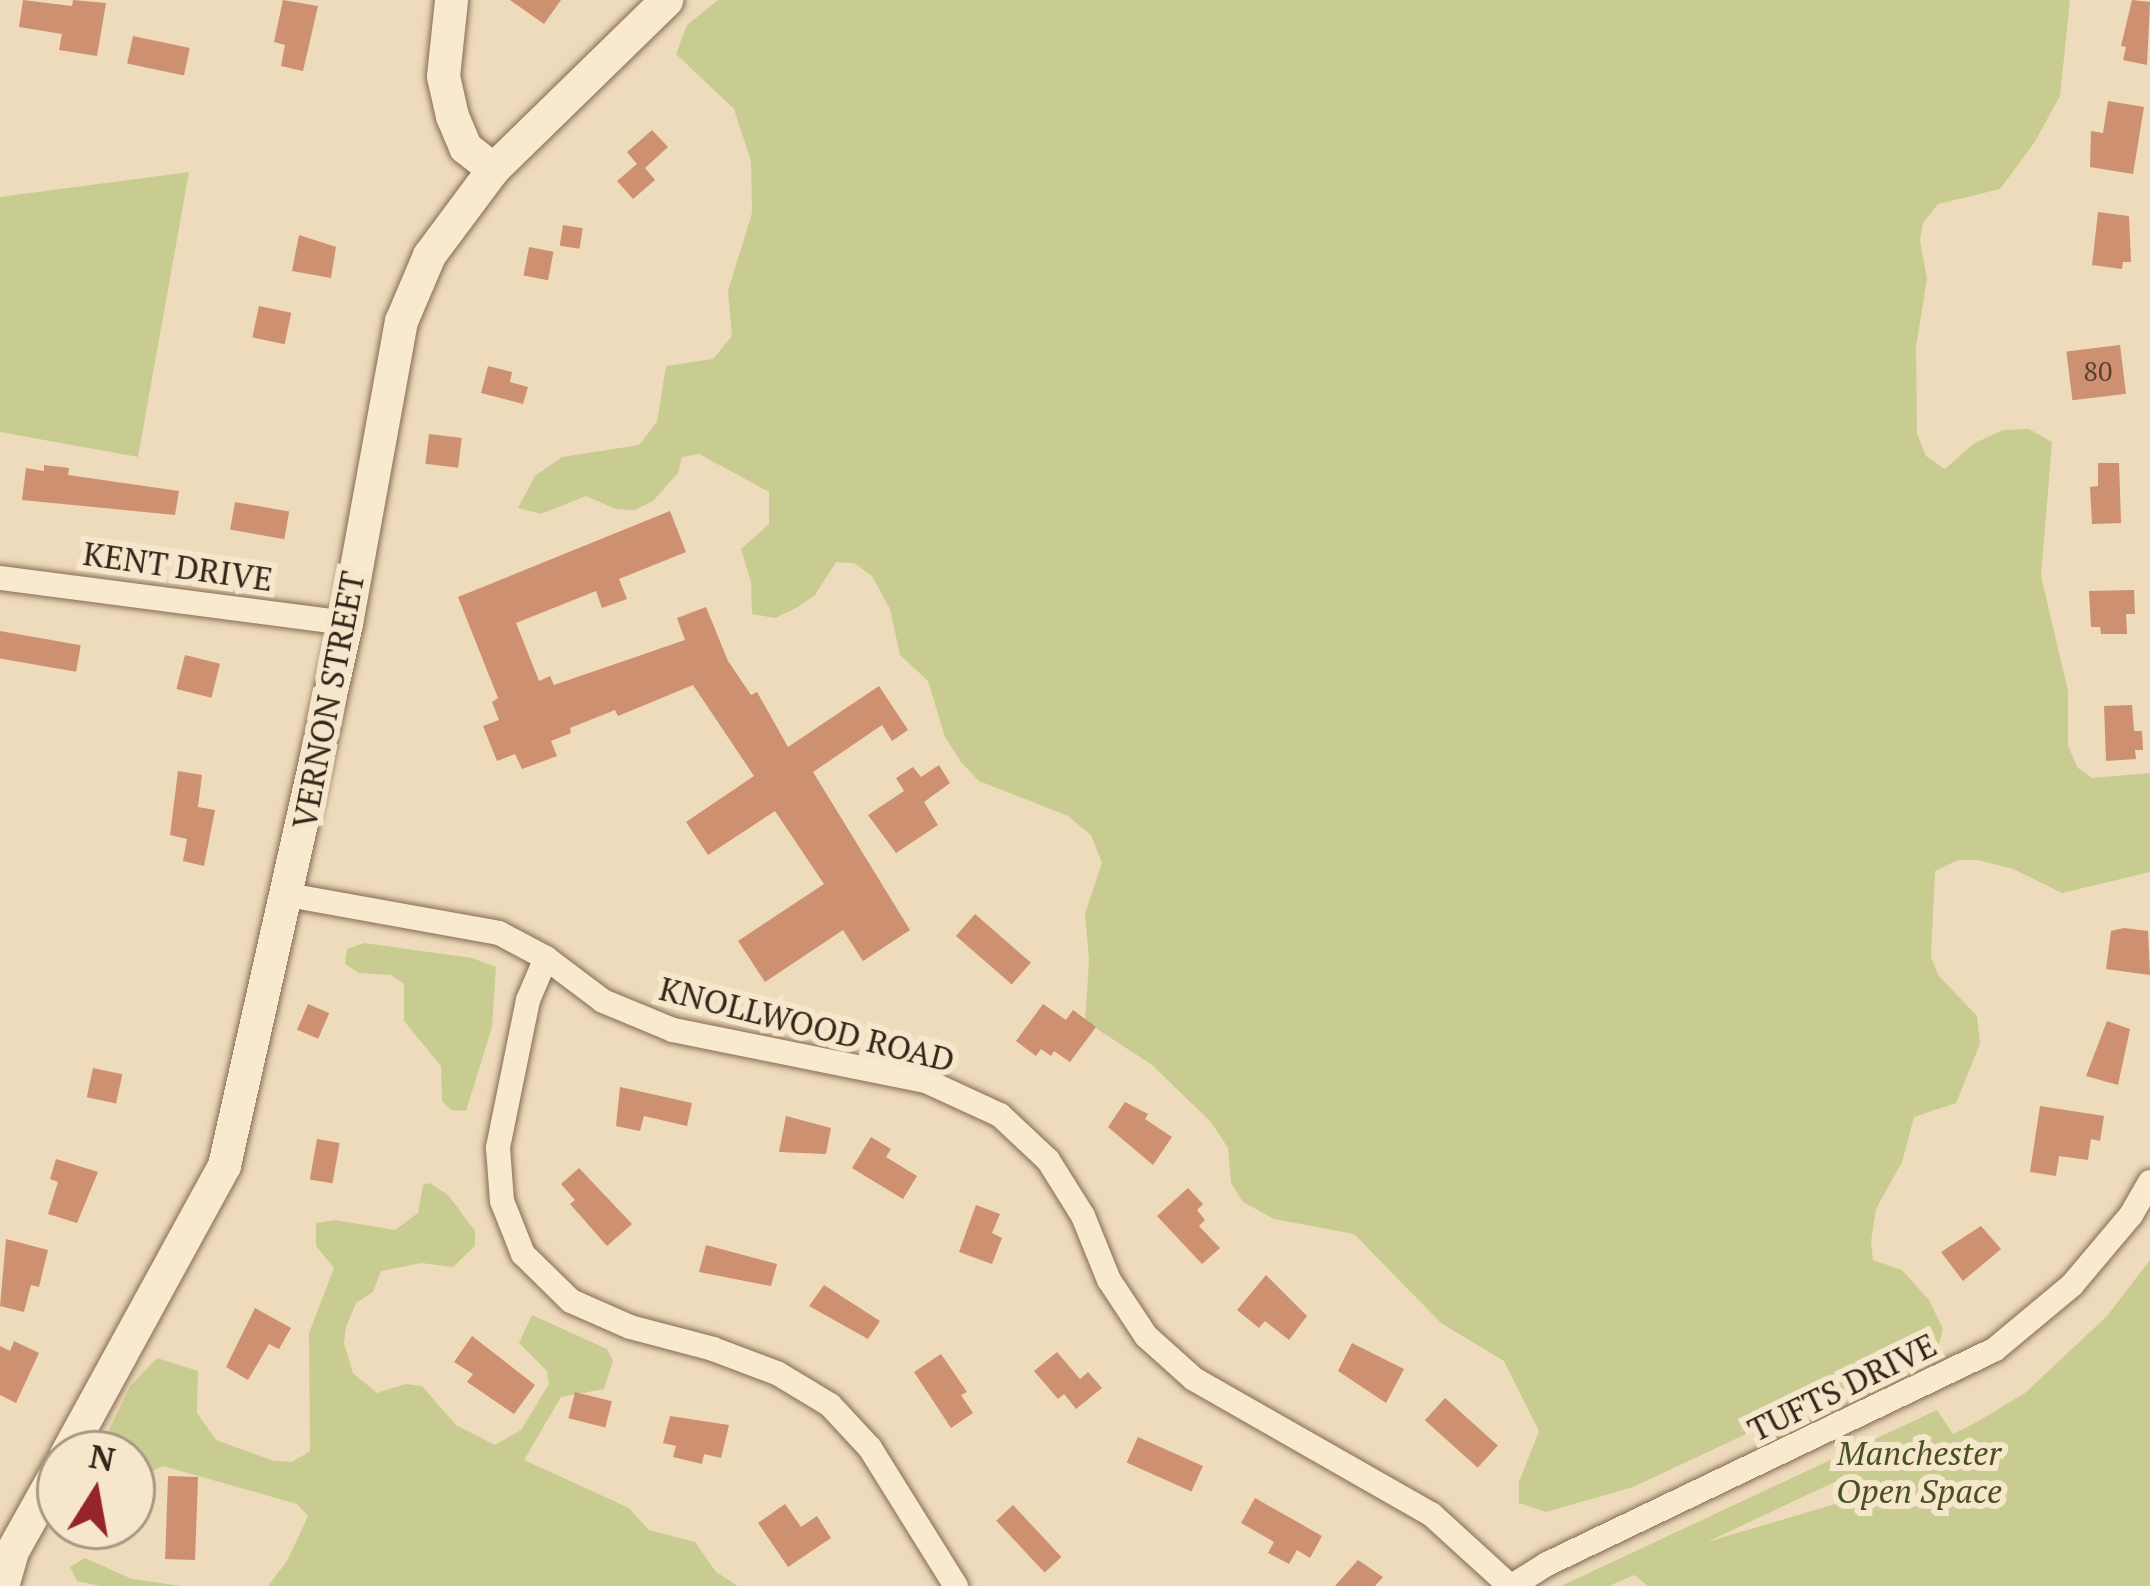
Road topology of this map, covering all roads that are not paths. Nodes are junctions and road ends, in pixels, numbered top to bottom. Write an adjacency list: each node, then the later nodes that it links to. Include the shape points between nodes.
1 (451, 0): 3 (street, via 443,76 452,116 465,147)
2 (666, 0): 3 (street, VERNON STREET)
3 (493, 169): 5 (street, VERNON STREET, via 429,255 401,321)
4 (0, 578): 5 (street, KENT DRIVE)
5 (346, 623): 6 (street, VERNON STREET)
6 (288, 895): 7 (street, KNOLLWOOD ROAD, via 499,933); 9 (street, VERNON STREET, via 224,1165)
7 (545, 958): 13 (street, via 528,1000 498,1148 502,1201 523,1254 571,1301 630,1328 777,1373 830,1405 870,1448); 14 (street, KNOLLWOOD ROAD, via 603,1000 673,1030 926,1081 1000,1115 1048,1160 1145,1336 1195,1379 1431,1514)
8 (2150, 1182): 14 (street, TUFTS DRIVE, via 2072,1286 1994,1350)
9 (79, 1430)
10 (36, 1503): 11 (street)
11 (6, 1550): 12 (street)
12 (2, 1586)
13 (956, 1586)
14 (1511, 1586)

